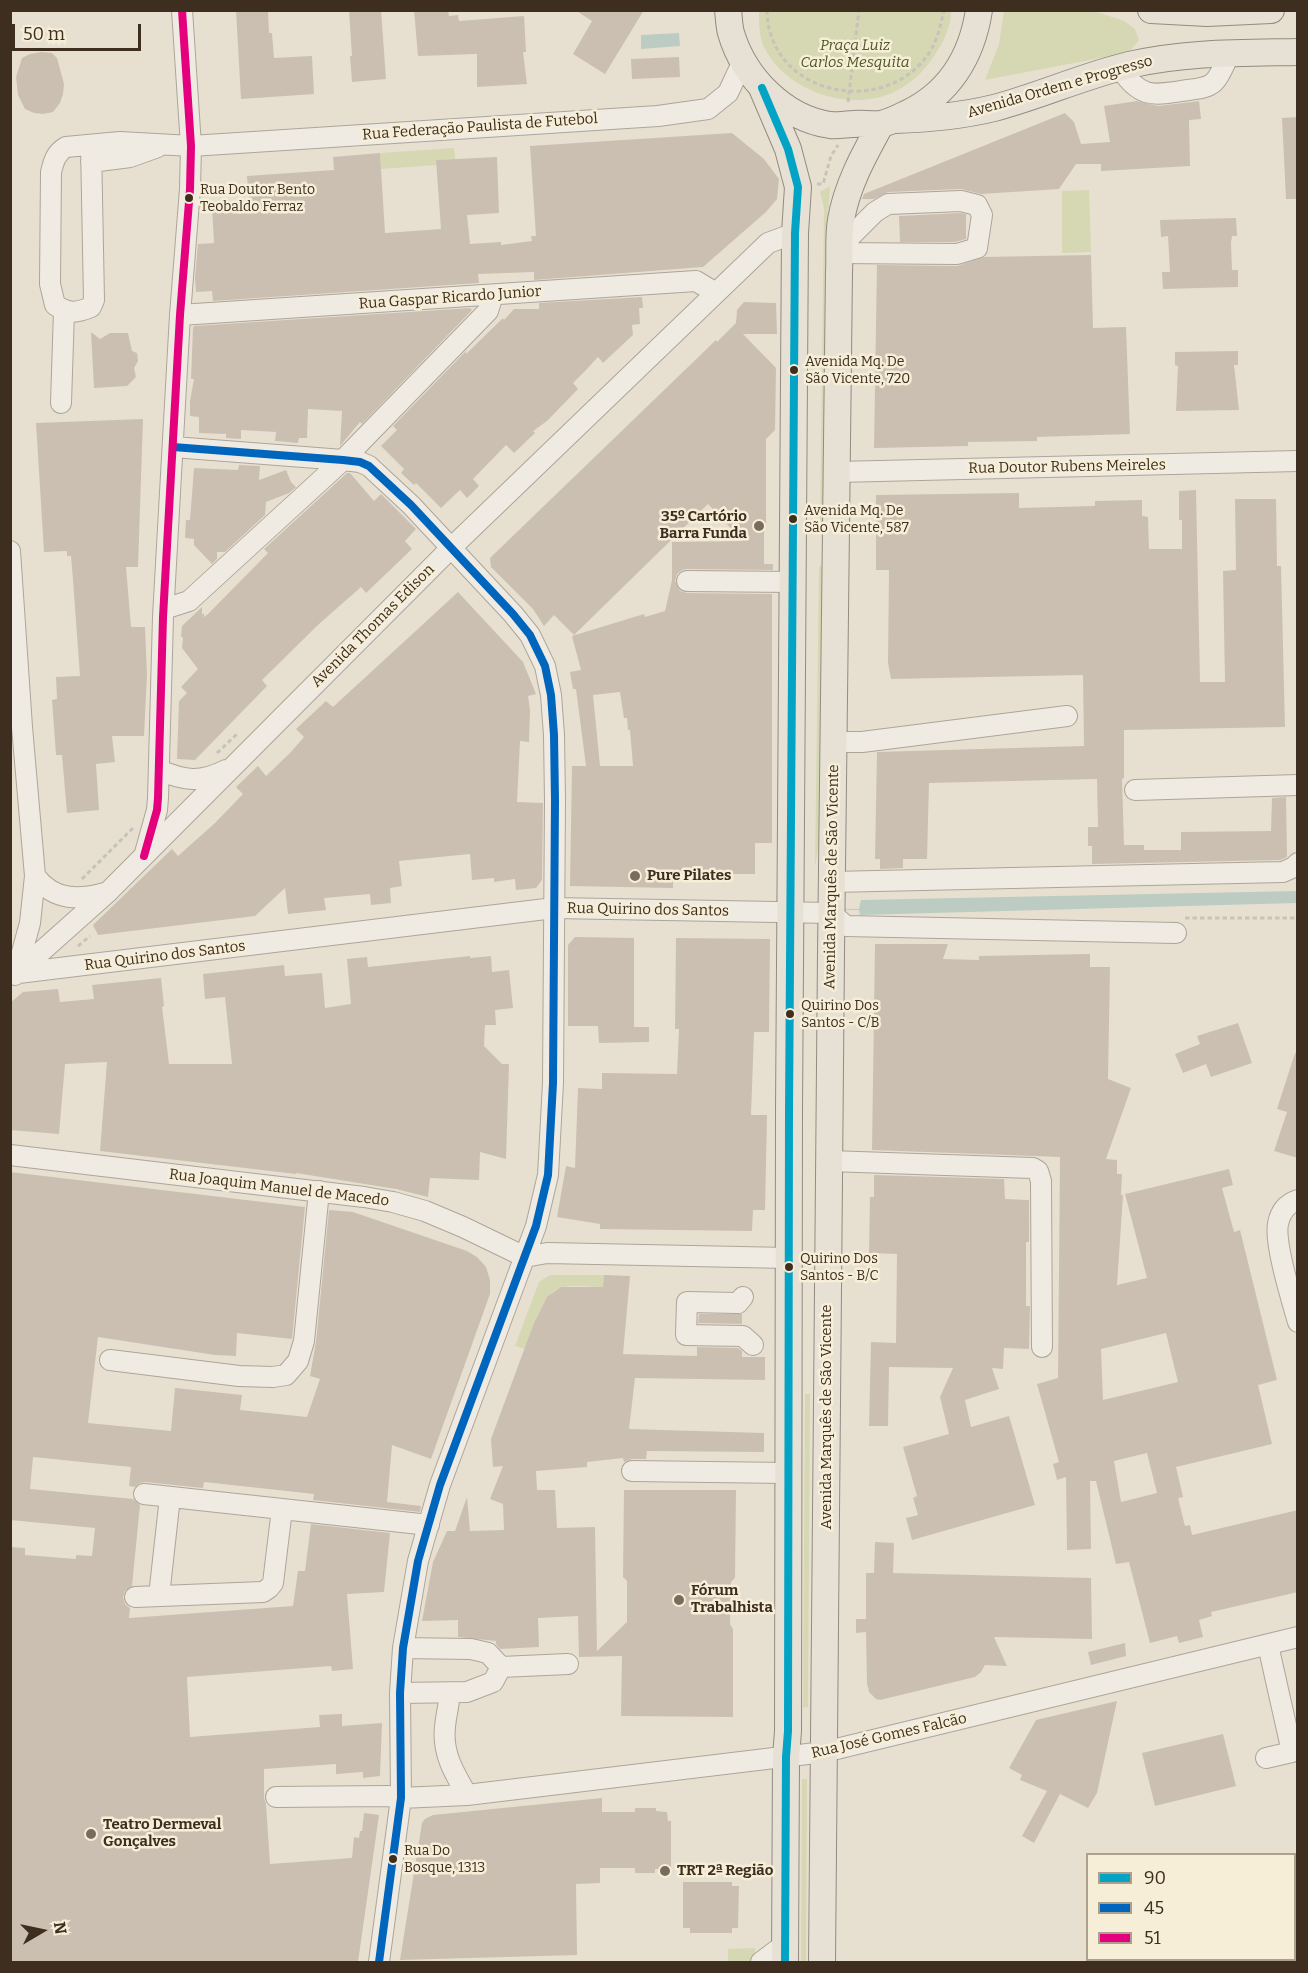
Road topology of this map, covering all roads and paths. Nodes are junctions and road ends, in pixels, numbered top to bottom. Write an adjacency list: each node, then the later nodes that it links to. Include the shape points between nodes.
1 (182, 10): 17 (street)
2 (728, 10): 11 (main road)
3 (767, 10): 14 (path, via 770,35 784,62 816,83)
4 (860, 10): 14 (path)
5 (944, 10): 14 (path, via 941,28 918,65 889,85)
6 (979, 10): 16 (main road, via 973,40 961,66 943,89 920,108)
7 (1151, 10): 8 (main road)
8 (1271, 10)
9 (1298, 52): 10 (main road, Avenida Ordem e Progresso)
10 (1230, 53): 12 (main road, Avenida Ordem e Progresso, via 1162,58); 12 (street, via 1214,82 1156,95 1132,85)
11 (742, 61): 13 (main road); 17 (street, Rua Federação Paulista de Futebol, via 728,93 708,109 658,116)
12 (1120, 68): 16 (main road, Avenida Ordem e Progresso, via 993,108)
13 (762, 88): 16 (main road, via 783,105 831,125); 19 (main road, via 788,148 798,187)
14 (850, 91): 15 (path)
15 (848, 102)
16 (888, 122): 20 (main road, Avenida Marquês de São Vicente, via 855,172 841,221)
17 (191, 146): 18 (street, Rua Federação Paulista de Futebol, via 164,145 130,157); 24 (street)
18 (91, 153): 23 (street, via 93,304 79,312); 23 (street, via 73,145 59,151 51,172 51,296 55,306)
19 (795, 233): 21 (street, Avenida Thomas Edison, via 768,243); 33 (main road)
20 (840, 250): 20 (street, via 875,212 888,204 961,201 977,205 982,215 976,248 957,254); 29 (main road, Avenida Marquês de São Vicente)
21 (716, 293): 22 (street, Rua Gaspar Ricardo Junior, via 696,281); 30 (street, Avenida Thomas Edison)
22 (493, 295): 24 (street, Rua Gaspar Ricardo Junior); 27 (street, via 488,311)
23 (64, 311): 25 (street)
24 (180, 315): 26 (street)
25 (61, 403)
26 (173, 447): 27 (street); 34 (street)
27 (343, 460): 30 (street, via 369,466); 34 (street, via 189,601)
28 (1298, 461): 29 (street, Rua Doutor Rubens Meireles)
29 (837, 472): 36 (main road, Avenida Marquês de São Vicente)
30 (451, 548): 37 (street, Avenida Thomas Edison); 48 (street, via 530,635 545,666 554,735)
31 (10, 551): 44 (street)
32 (687, 581): 33 (street)
33 (793, 582): 49 (main road)
34 (164, 609): 38 (street)
35 (1067, 716): 36 (street, via 862,742)
36 (833, 742): 46 (main road, Avenida Marquês de São Vicente)
37 (234, 766): 38 (street, via 192,780); 42 (street, Avenida Thomas Edison)
38 (159, 770): 42 (street, via 157,810)
39 (1298, 785): 40 (street)
40 (1135, 790)
41 (134, 827): 45 (path)
42 (144, 855): 47 (street, Avenida Thomas Edison)
43 (1290, 867): 46 (street)
44 (35, 876): 47 (street, via 53,893 67,897); 55 (street, via 30,923)
45 (82, 879)
46 (832, 882): 50 (main road, Avenida Marquês de São Vicente)
47 (108, 892): 55 (street, Avenida Thomas Edison)
48 (554, 908): 49 (street, Rua Quirino dos Santos); 55 (street, Rua Quirino dos Santos); 60 (street, via 548,1175)
49 (790, 912): 50 (street, Rua Quirino dos Santos); 61 (main road)
50 (831, 914): 52 (street, Rua Quirino dos Santos, via 846,926); 57 (main road, Avenida Marquês de São Vicente)
51 (1298, 918): 52 (path)
52 (1181, 925)
53 (90, 936): 54 (path)
54 (78, 946)
55 (12, 976)
56 (10, 1155): 58 (street, Rua Joaquim Manuel de Macedo)
57 (829, 1161): 65 (street, via 1033,1168 1038,1172); 82 (main road, Avenida Marquês de São Vicente)
58 (319, 1191): 60 (street, Rua Joaquim Manuel de Macedo, via 393,1202 425,1212); 66 (street, via 304,1341 298,1361 286,1375 239,1376)
59 (1298, 1200): 63 (street, via 1285,1207 1277,1227)
60 (525, 1257): 61 (street, via 547,1253); 72 (street)
61 (788, 1258): 68 (main road)
62 (743, 1297): 64 (street, via 738,1303 687,1302 686,1335 743,1336)
63 (1298, 1322)
64 (753, 1345)
65 (1042, 1347)
66 (110, 1360)
67 (632, 1471): 68 (street)
68 (787, 1473): 83 (main road)
69 (144, 1494): 70 (street)
70 (170, 1497): 71 (street); 73 (street)
71 (282, 1509): 72 (street); 73 (street, via 273,1583 269,1588 263,1592)
72 (429, 1525): 77 (street, via 418,1561)
73 (159, 1596): 74 (street)
74 (135, 1597)
75 (1298, 1637): 76 (street, Rua José Gomes Falcão)
76 (1268, 1645): 82 (street, Rua José Gomes Falcão); 84 (street, via 1292,1752)
77 (403, 1648): 79 (street, via 471,1649 488,1653); 80 (street)
78 (568, 1664): 79 (street)
79 (501, 1667): 81 (street, via 492,1682 467,1692)
80 (400, 1693): 81 (street); 87 (street)
81 (450, 1693): 85 (street, via 445,1726 448,1763)
82 (824, 1752): 83 (street, Rua José Gomes Falcão); 91 (main road, Avenida Marquês de São Vicente)
83 (786, 1757): 85 (street, Rua José Gomes Falcão); 88 (main road)
84 (1266, 1758)
85 (467, 1795): 87 (street, Rua José Gomes Falcão)
86 (276, 1797): 87 (street, Rua José Gomes Falcão)
87 (401, 1798): 89 (street)
88 (785, 1953): 90 (street)
89 (379, 1962)
90 (761, 1962)
91 (822, 1962)

